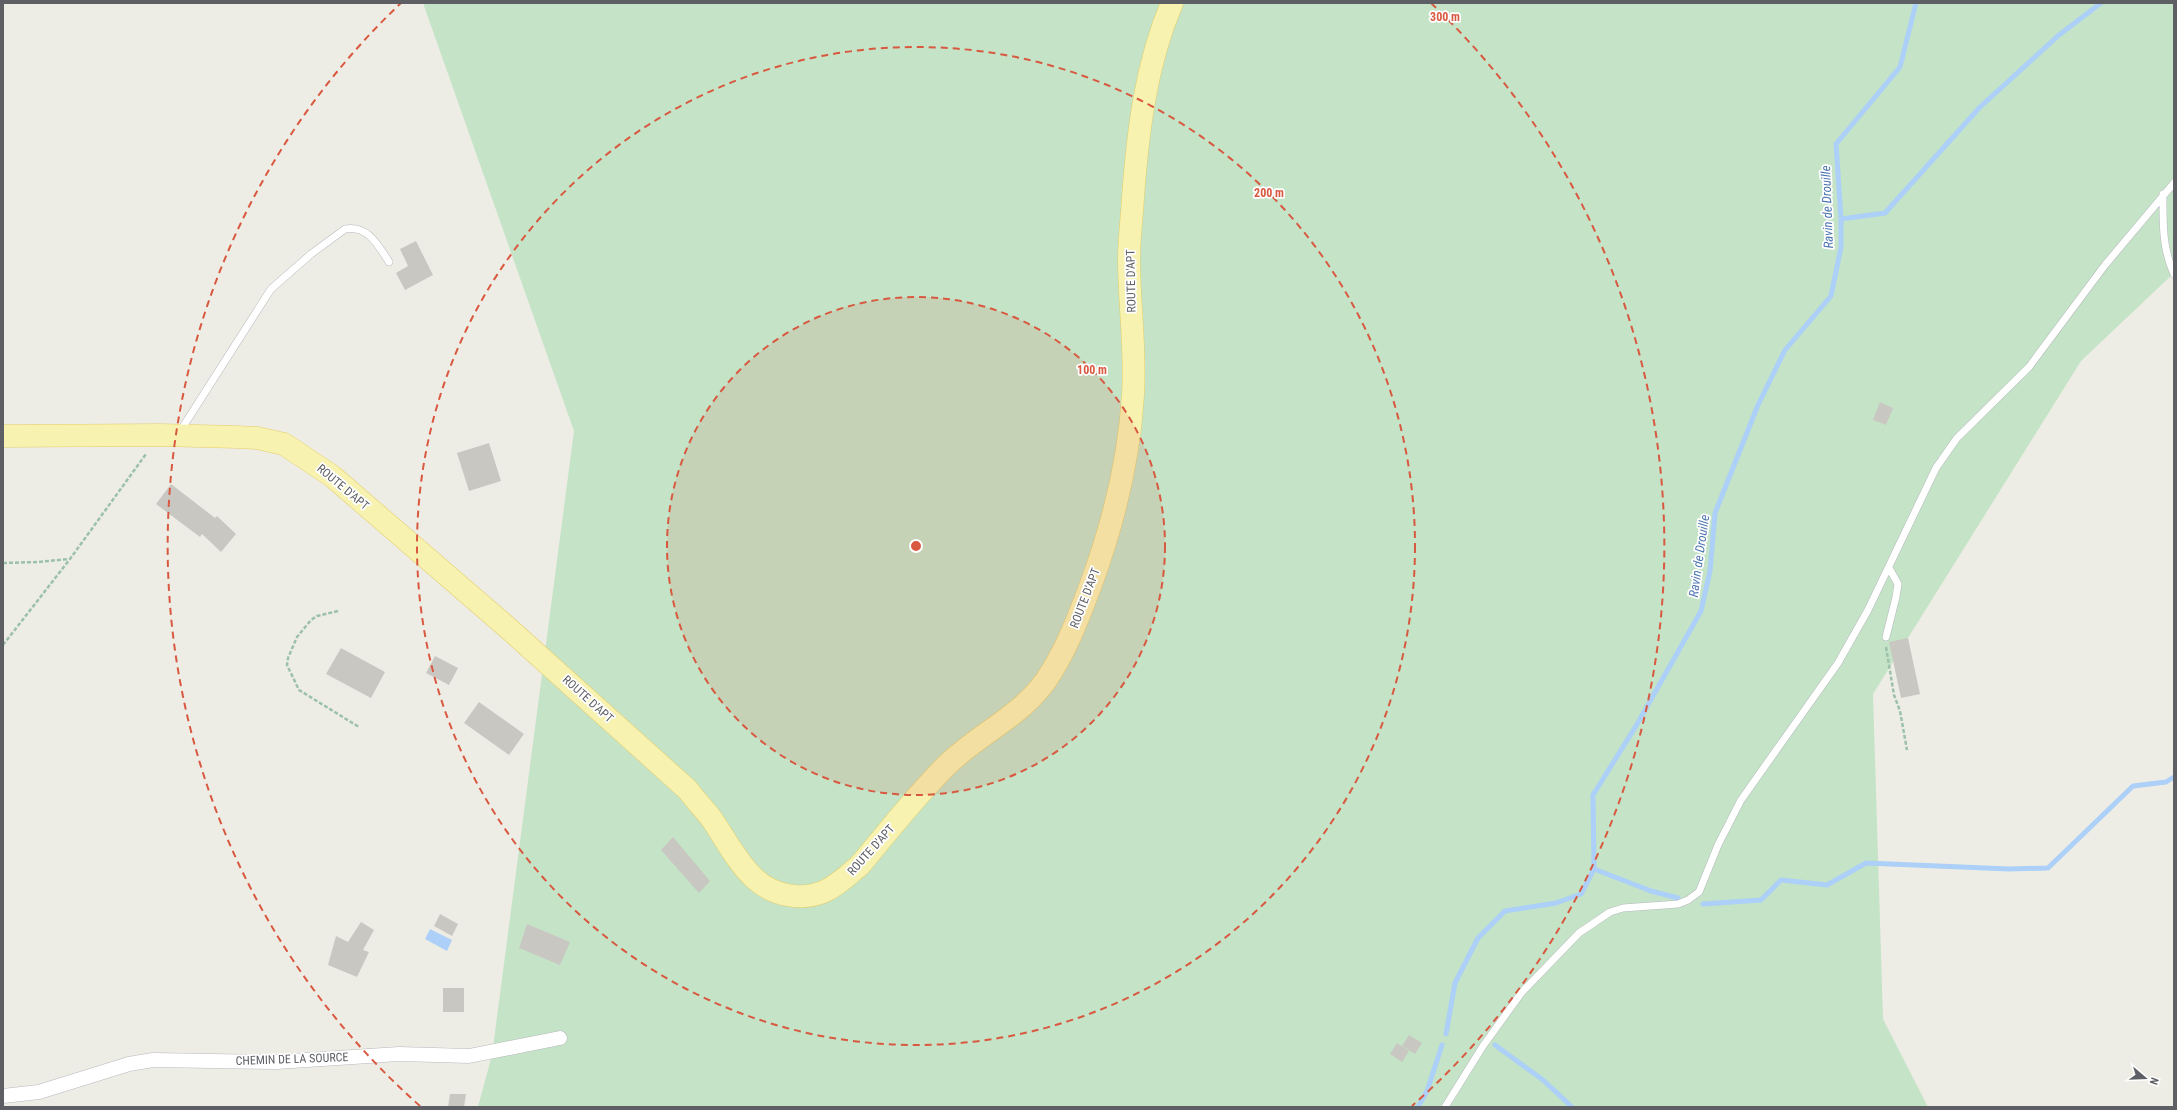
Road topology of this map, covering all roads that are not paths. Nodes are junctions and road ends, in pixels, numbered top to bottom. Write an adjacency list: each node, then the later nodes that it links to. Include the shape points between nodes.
1 (1172, 3): 6 (main road, ROUTE D'APT, via 1161,29 1145,89 1136,154 1129,258 1133,392 1130,436 1105,545 1083,605 1067,643 1041,688 1008,720 949,763 858,866 828,890 797,897 771,889 753,877 688,790 508,628 332,476 298,452 284,444 257,438)
2 (2174, 183): 3 (lane)
3 (2163, 194): 5 (lane, via 2164,245); 8 (lane, via 2105,265 2029,367 1957,438 1930,480)
4 (389, 262): 6 (lane, via 374,238 351,228 345,229 311,254 271,289)
5 (2174, 274)
6 (168, 435): 7 (main road, ROUTE D'APT)
7 (3, 436)
8 (1888, 568): 9 (lane, via 1898,584); 12 (lane, via 1838,663 1741,800 1718,845 1699,892 1678,904 1623,908 1610,912 1579,933 1522,992 1483,1046)
9 (1886, 637)
10 (560, 1038): 11 (street, CHEMIN DE LA SOURCE, via 469,1056 399,1054 277,1062 153,1060 129,1064 40,1092)
11 (3, 1096)
12 (1445, 1107)

